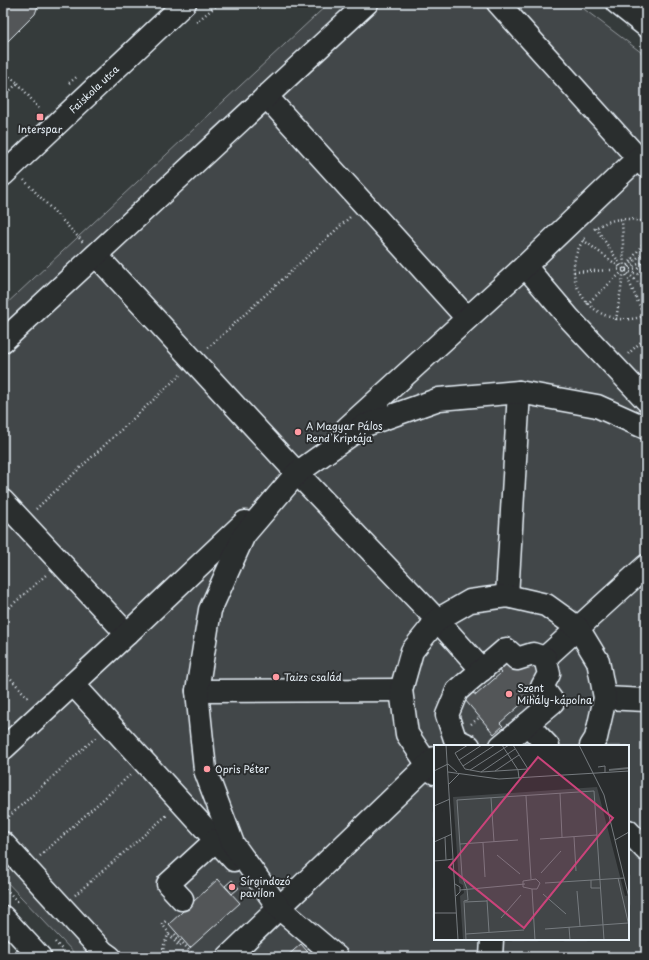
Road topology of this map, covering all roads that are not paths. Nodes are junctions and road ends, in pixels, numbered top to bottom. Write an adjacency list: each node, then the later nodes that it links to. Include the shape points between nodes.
1 (185, 3): 8 (street, Faiskola utca)
2 (367, 3): 6 (street)
3 (498, 3): 7 (street)
4 (617, 3): 5 (street)
5 (646, 26)
6 (266, 96): 9 (street); 11 (street)
7 (642, 163): 10 (street)
8 (7, 171)
9 (96, 255): 12 (street); 16 (street)
10 (525, 266): 11 (street); 14 (street, via 570,319)
11 (467, 318): 16 (street)
12 (3, 341)
13 (519, 392): 15 (street, via 597,406); 16 (street, via 439,399 363,426); 19 (street)
14 (646, 400)
15 (646, 428)
16 (297, 473): 20 (street); 22 (street); 27 (street, via 244,536 210,610)
17 (3, 501): 22 (street)
18 (646, 566): 21 (street)
19 (507, 596): 20 (street, via 470,601); 21 (street, via 546,605)
20 (437, 620): 24 (street); 26 (street, via 412,651)
21 (578, 628): 23 (street); 28 (street, via 598,661)
22 (127, 634): 25 (street)
23 (545, 658): 24 (street, via 533,654 517,659 506,649); 30 (street, via 548,674 542,687 553,702)
24 (482, 670): 31 (street, via 457,691 447,715)
25 (72, 684): 35 (street); 38 (street)
26 (401, 690): 27 (street); 36 (street, via 408,734)
27 (197, 691): 42 (street, via 205,770 233,844)
28 (605, 698): 29 (street); 34 (street, via 596,738)
29 (646, 700)
30 (527, 724): 32 (street); 33 (street)
31 (464, 735)
32 (501, 745)
33 (547, 745)
34 (592, 745)
35 (3, 749)
36 (433, 765): 42 (street)
37 (629, 832): 40 (street)
38 (216, 840): 41 (street, via 168,884); 42 (street)
39 (3, 843): 46 (street)
40 (646, 850)
41 (182, 899)
42 (279, 908): 47 (street); 48 (street); 49 (street)
43 (3, 917): 45 (street)
44 (492, 940): 50 (street)
45 (40, 957)
46 (110, 957)
47 (228, 957)
48 (327, 957)
49 (337, 957)
50 (492, 957)

